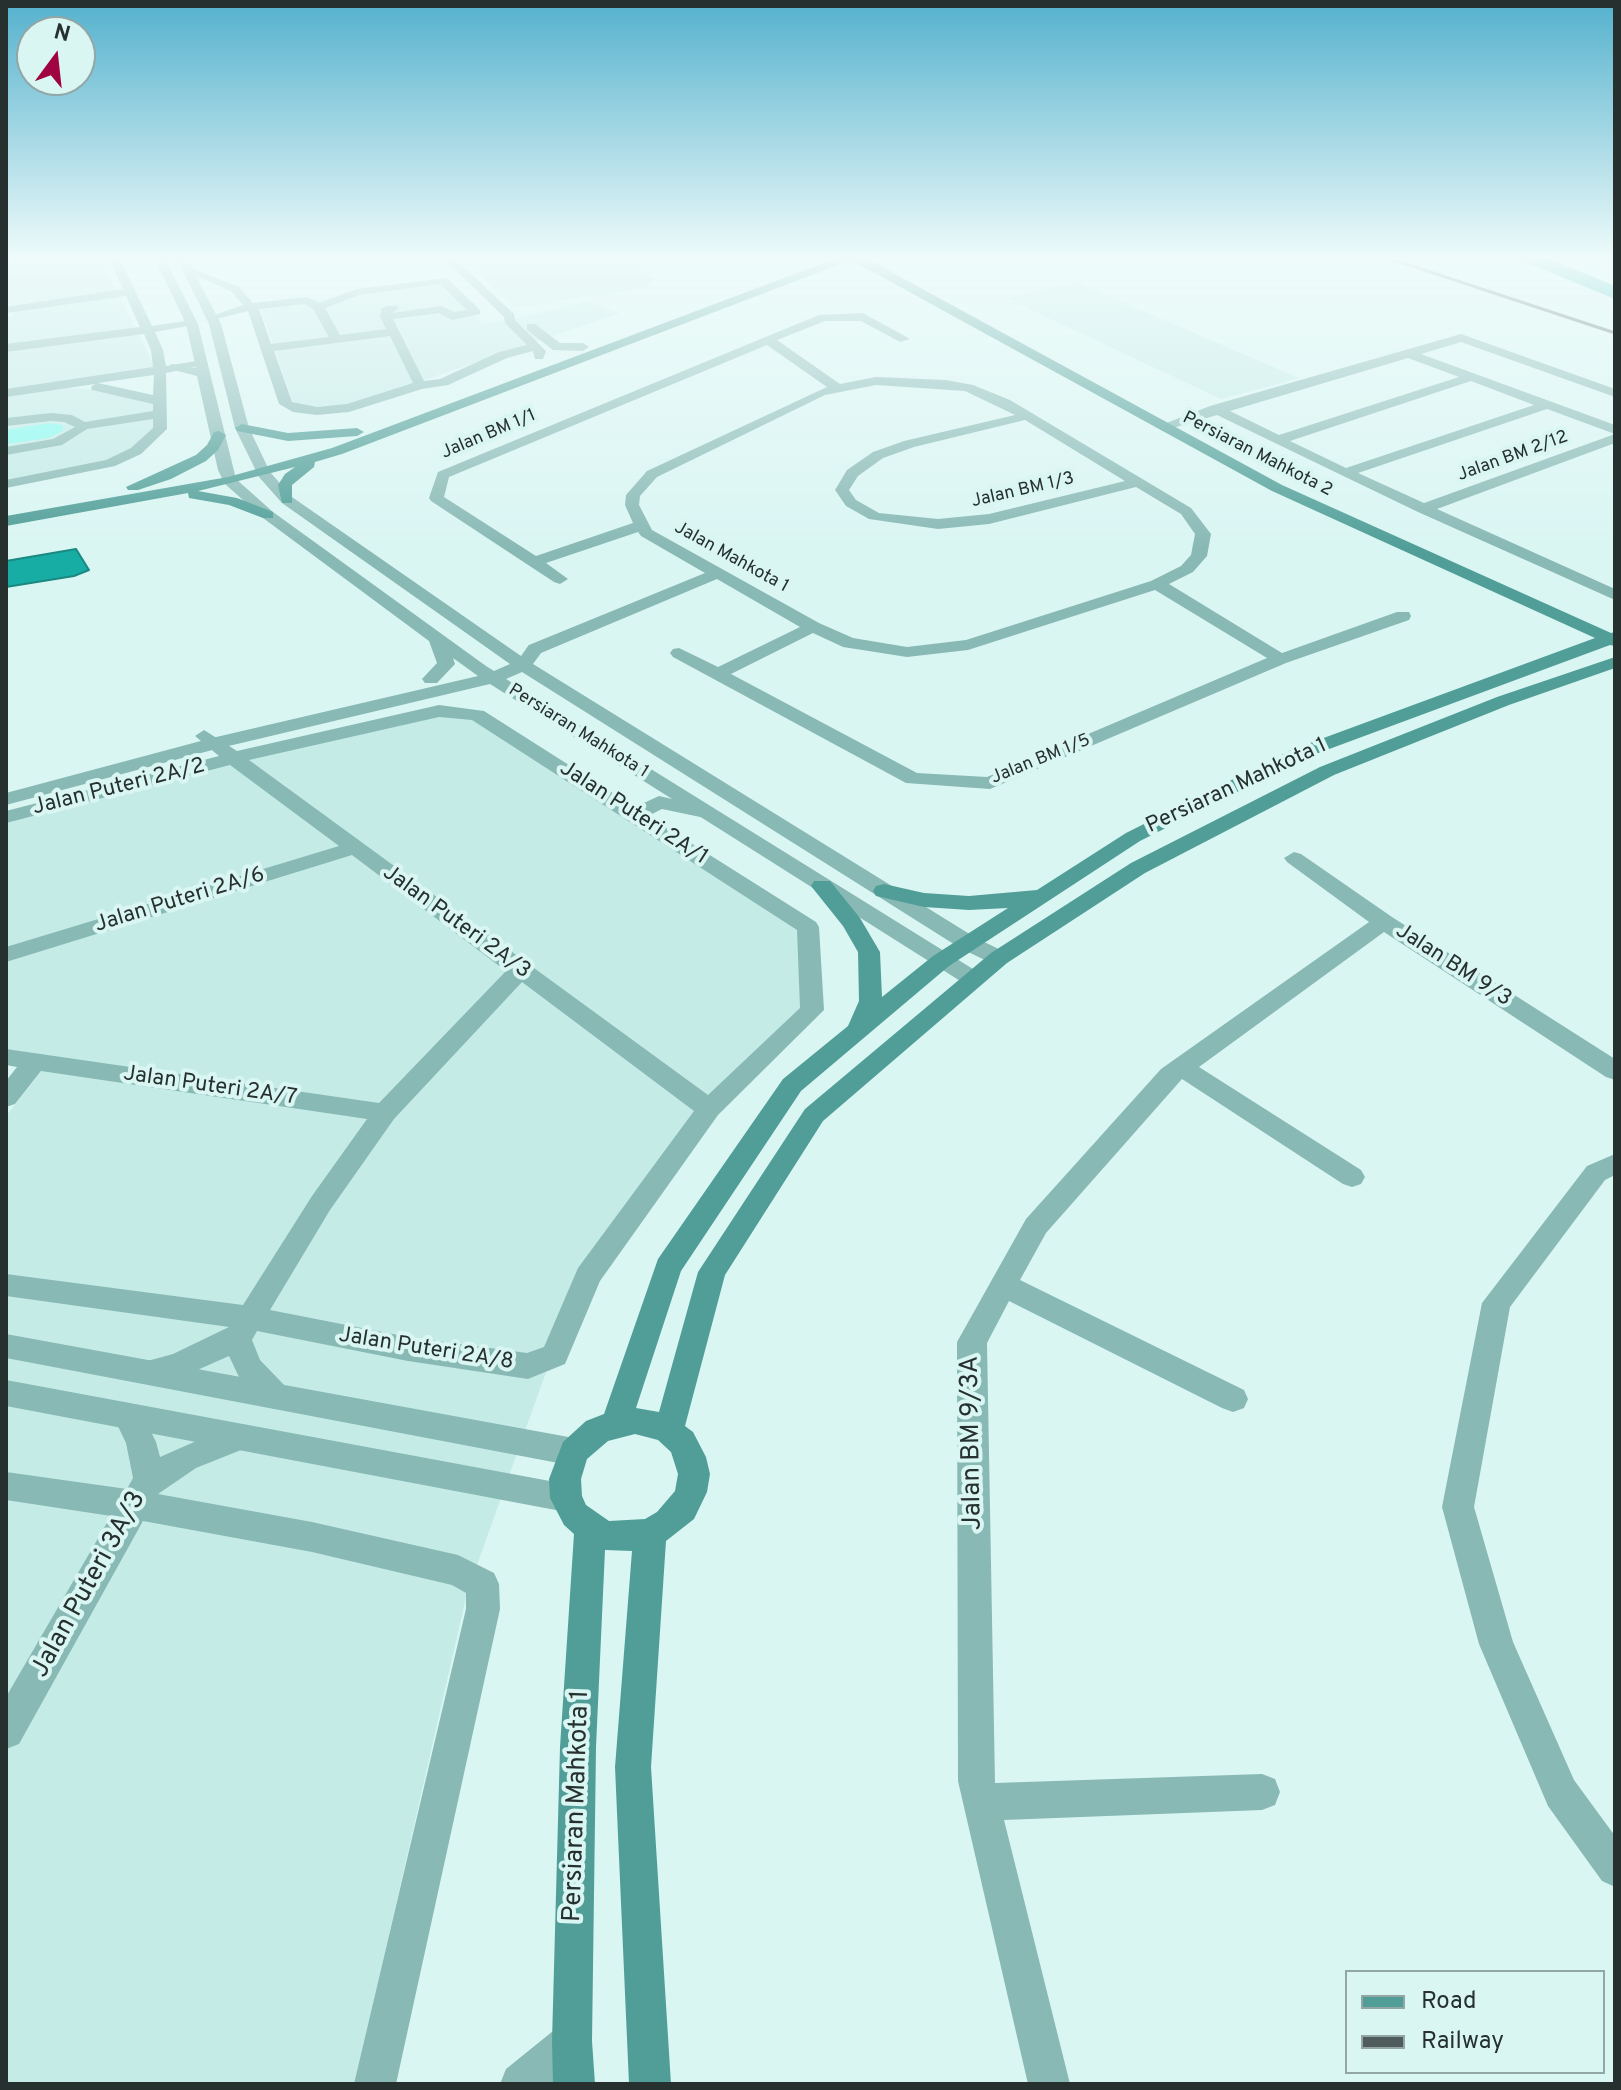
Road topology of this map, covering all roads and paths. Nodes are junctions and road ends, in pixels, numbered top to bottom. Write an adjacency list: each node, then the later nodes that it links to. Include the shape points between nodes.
1 (159, 353): 18 (street)
2 (199, 353): 17 (street)
3 (223, 353): 19 (street, Persiaran Mahkota 1)
4 (270, 353): 23 (street, via 286,404 298,409 349,408)
5 (404, 353): 23 (street)
6 (513, 353): 23 (street, via 443,382)
7 (539, 353): 16 (street)
8 (567, 353): 16 (main road)
9 (595, 353): 42 (main road)
10 (735, 353): 56 (street, Jalan BM 1/1, via 443,475 436,498)
11 (786, 353): 24 (street)
12 (1027, 353): 34 (main road, Persiaran Mahkota 2)
13 (1052, 353): 32 (main road, Persiaran Mahkota 2)
14 (1407, 353): 20 (street); 28 (street)
15 (1502, 353): 26 (street)
16 (533, 364): 37 (main road)
17 (202, 365): 18 (street); 19 (street); 38 (street)
18 (166, 369): 22 (street); 29 (street)
19 (228, 369): 35 (street, Persiaran Mahkota 1)
20 (1471, 377): 27 (street); 40 (street)
21 (1303, 378): 28 (street)
22 (58, 385): 25 (street); 29 (street, via 118,389)
23 (420, 385)
24 (837, 388): 30 (street, Jalan Mahkota 1, via 876,381 946,384 987,394); 55 (street, Jalan Mahkota 1, via 652,474 633,495)
25 (6, 393)
26 (1615, 393)
27 (1546, 405): 36 (street); 44 (street)
28 (1211, 407): 32 (street); 40 (street)
29 (162, 408): 33 (street); 47 (street, via 160,429 136,451 81,471)
30 (1026, 416): 46 (street, Jalan Mahkota 1); 46 (street, Jalan BM 1/3, via 894,449 862,464 842,490 851,503 874,516 938,524 989,519)
31 (6, 422): 33 (street, via 51,417)
32 (1180, 422): 34 (street); 64 (main road, Persiaran Mahkota 2)
33 (83, 426): 41 (street, via 57,442)
34 (1163, 427): 62 (main road, Persiaran Mahkota 2, via 1277,488)
35 (242, 428): 37 (main road, via 288,437); 43 (street, Persiaran Mahkota 1)
36 (1615, 430)
37 (357, 432): 43 (main road)
38 (219, 435): 45 (street); 48 (main road, via 213,447 184,469)
39 (1615, 438): 52 (street, Jalan BM 2/12)
40 (1276, 441): 44 (street)
41 (6, 451)
42 (337, 451): 43 (main road); 50 (main road, via 290,477)
43 (261, 469): 45 (main road); 50 (street, Persiaran Mahkota 1)
44 (1345, 473): 52 (street)
45 (227, 476): 48 (main road); 49 (main road); 53 (street, Persiaran Mahkota 1)
46 (1139, 482): 59 (street, Jalan Mahkota 1, via 1186,511 1203,534 1199,556 1187,569)
47 (6, 484)
48 (133, 487): 51 (main road)
49 (165, 495): 53 (main road, via 214,497); 54 (main road)
50 (287, 500): 67 (street, Persiaran Mahkota 1)
51 (6, 507)
52 (1423, 509): 60 (street)
53 (268, 515): 65 (street, Persiaran Mahkota 1)
54 (6, 521)
55 (642, 525): 56 (street); 57 (street, Jalan Mahkota 1, via 646,533)
56 (534, 562): 58 (street, Jalan BM 1/1)
57 (716, 574): 63 (street, Jalan Mahkota 1); 66 (street)
58 (560, 579)
59 (1157, 584): 63 (street, Jalan Mahkota 1, via 968,645 907,652 849,643); 70 (street)
60 (1615, 595)
61 (1403, 616): 70 (street, Jalan BM 1/5)
62 (1565, 618): 64 (main road, Persiaran Mahkota 2); 69 (main road)
63 (813, 627): 74 (street)
64 (1614, 636): 69 (main road, Persiaran Mahkota 1)
65 (437, 638): 71 (street, Persiaran Mahkota 1); 76 (street, via 446,664)
66 (535, 649): 67 (street); 72 (street)
67 (504, 653): 71 (street); 72 (street, Persiaran Mahkota 1)
68 (679, 653): 74 (street, Jalan BM 1/5)
69 (1573, 653): 89 (main road, Persiaran Mahkota 1, via 1298,754 1133,837)
70 (1280, 659): 74 (street, Jalan BM 1/5, via 990,783 913,779)
71 (474, 665): 75 (street, Persiaran Mahkota 1); 76 (street)
72 (523, 665): 75 (street); 90 (street, Persiaran Mahkota 1)
73 (1612, 665): 94 (main road, Persiaran Mahkota 1, via 1503,701 1327,771 1138,868)
74 (717, 674)
75 (493, 678): 77 (street); 78 (street, Persiaran Mahkota 1)
76 (431, 679): 79 (street)
77 (454, 687): 78 (street, via 482,690); 79 (street)
78 (551, 715): 82 (street, Persiaran Mahkota 1)
79 (208, 740): 80 (street, Jalan Puteri 2A/3); 81 (street); 83 (street)
80 (233, 758): 84 (street, Jalan Puteri 2A/1, via 439,711 477,715); 85 (street, Jalan Puteri 2A/2); 86 (street, Jalan Puteri 2A/3)
81 (6, 785)
82 (659, 793): 84 (street); 88 (street, via 705,812)
83 (6, 799)
84 (635, 815): 104 (street, Jalan Puteri 2A/1, via 808,927 812,1010)
85 (6, 817)
86 (354, 848): 93 (street, Jalan Puteri 2A/6); 96 (street, Jalan Puteri 2A/3)
87 (1294, 858): 91 (street, Jalan BM 9/3)
88 (822, 886): 95 (street); 98 (main road, via 869,952 871,1001)
89 (1050, 890): 90 (main road, via 1009,901 969,903); 92 (main road, Persiaran Mahkota 1)
90 (884, 891): 92 (street, Persiaran Mahkota 1)
91 (1384, 922): 101 (street, Jalan BM 9/3A); 102 (street, Jalan BM 9/3)
92 (968, 943): 94 (street, Persiaran Mahkota 1); 95 (main road, Persiaran Mahkota 1)
93 (6, 955)
94 (999, 958): 97 (main road, Persiaran Mahkota 1)
95 (941, 961): 97 (street); 98 (main road, Persiaran Mahkota 1)
96 (520, 970): 104 (street, Jalan Puteri 2A/3); 105 (street)
97 (973, 979): 118 (main road, Persiaran Mahkota 1, via 814,1115 712,1272)
98 (854, 1034): 117 (main road, Persiaran Mahkota 1, via 792,1085 668,1267)
99 (6, 1057): 100 (street)
100 (35, 1061): 103 (street); 105 (street, Jalan Puteri 2A/7)
101 (1181, 1067): 107 (street); 109 (street, Jalan BM 9/3A, via 1036,1226)
102 (1615, 1071)
103 (6, 1098)
104 (709, 1109): 110 (street, Jalan Puteri 2A/8, via 588,1276 555,1355 528,1366)
105 (385, 1113): 110 (street, via 321,1203)
106 (1615, 1164): 129 (street, via 1596,1173 1496,1303 1458,1507 1496,1644 1561,1793)
107 (1352, 1177)
108 (6, 1285): 110 (street, Jalan Puteri 2A/8)
109 (1003, 1285): 115 (street); 128 (street, Jalan BM 9/3A, via 972,1342 976,1781)
110 (243, 1329): 112 (street, via 177,1366); 114 (street, via 249,1368)
111 (6, 1346): 112 (street)
112 (150, 1372): 114 (street)
113 (6, 1393): 116 (street)
114 (275, 1396): 120 (street)
115 (1233, 1399)
116 (129, 1418): 119 (street); 122 (street, Jalan Puteri 3A/3, via 141,1442)
117 (616, 1423): 118 (main road, via 653,1423); 120 (main road, via 597,1431)
118 (669, 1430): 125 (main road, via 691,1457 691,1492 683,1509)
119 (235, 1438): 122 (street, Jalan Puteri 3A/3, via 185,1458); 123 (street)
120 (574, 1452): 123 (main road, via 565,1479)
121 (6, 1486): 122 (street)
122 (143, 1493): 126 (street, Jalan Puteri 3A/3); 131 (street, via 458,1571 482,1584 483,1609)
123 (566, 1498): 124 (main road)
124 (590, 1528): 125 (main road, via 608,1536); 130 (main road, Persiaran Mahkota 1, via 578,1747)
125 (650, 1533): 134 (main road, via 633,1767)
126 (6, 1731)
127 (1262, 1792): 128 (street)
128 (981, 1802): 135 (street, Jalan BM 9/3A)
129 (1615, 1868)
130 (572, 2041): 132 (street); 133 (main road, Persiaran Mahkota 1)
131 (375, 2084)
132 (521, 2084)
133 (574, 2084)
134 (650, 2084)
135 (1049, 2084)

